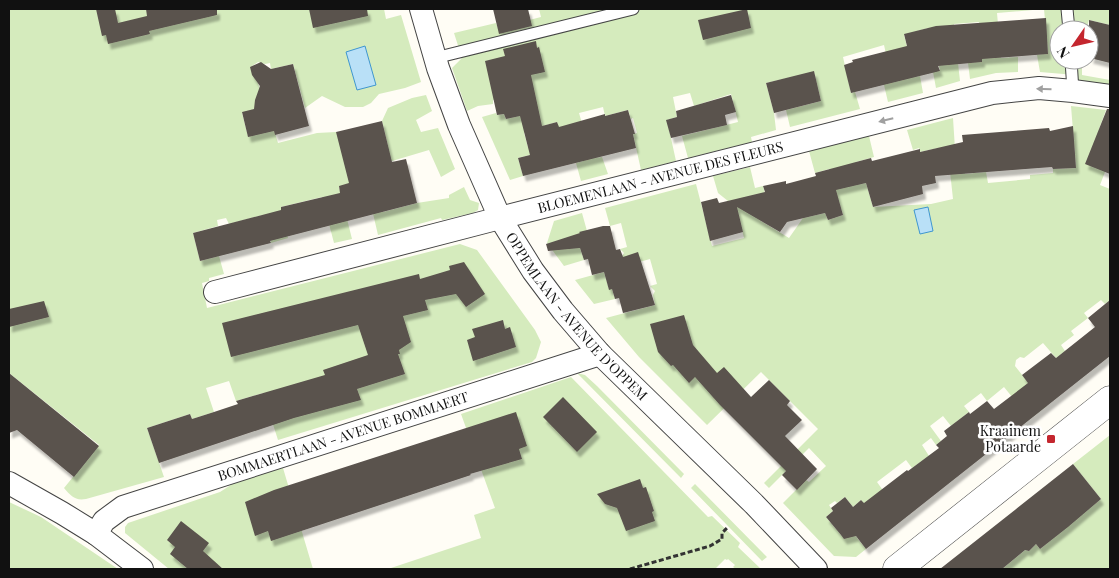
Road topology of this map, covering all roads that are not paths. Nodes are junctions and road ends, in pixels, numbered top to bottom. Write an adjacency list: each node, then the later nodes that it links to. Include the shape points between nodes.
1 (421, 9): 3 (street, OPPEMLAAN - AVENUE D'OPPEM)
2 (633, 9): 3 (lane)
3 (435, 58): 7 (street, OPPEMLAAN - AVENUE D'OPPEM, via 459,125)
4 (1072, 70): 5 (lane)
5 (1073, 91): 6 (street, BLOEMENLAAN - AVENUE DES FLEURS); 7 (street, BLOEMENLAAN - AVENUE DES FLEURS, one-way to 7, via 1039,88 992,93)
6 (1110, 96)
7 (500, 218): 8 (street, BLOEMENLAAN - AVENUE DES FLEURS); 9 (street, OPPEMLAAN - AVENUE D'OPPEM, via 533,271)
8 (214, 292)
9 (600, 354): 12 (street, BOMMAERTLAAN - AVENUE BOMMAERT, via 123,507 104,521); 14 (street, OPPEMLAAN - AVENUE D'OPPEM)
10 (1110, 400): 15 (street)
11 (9, 483): 12 (street)
12 (96, 534): 13 (street)
13 (142, 569)
14 (816, 569)
15 (897, 569)

